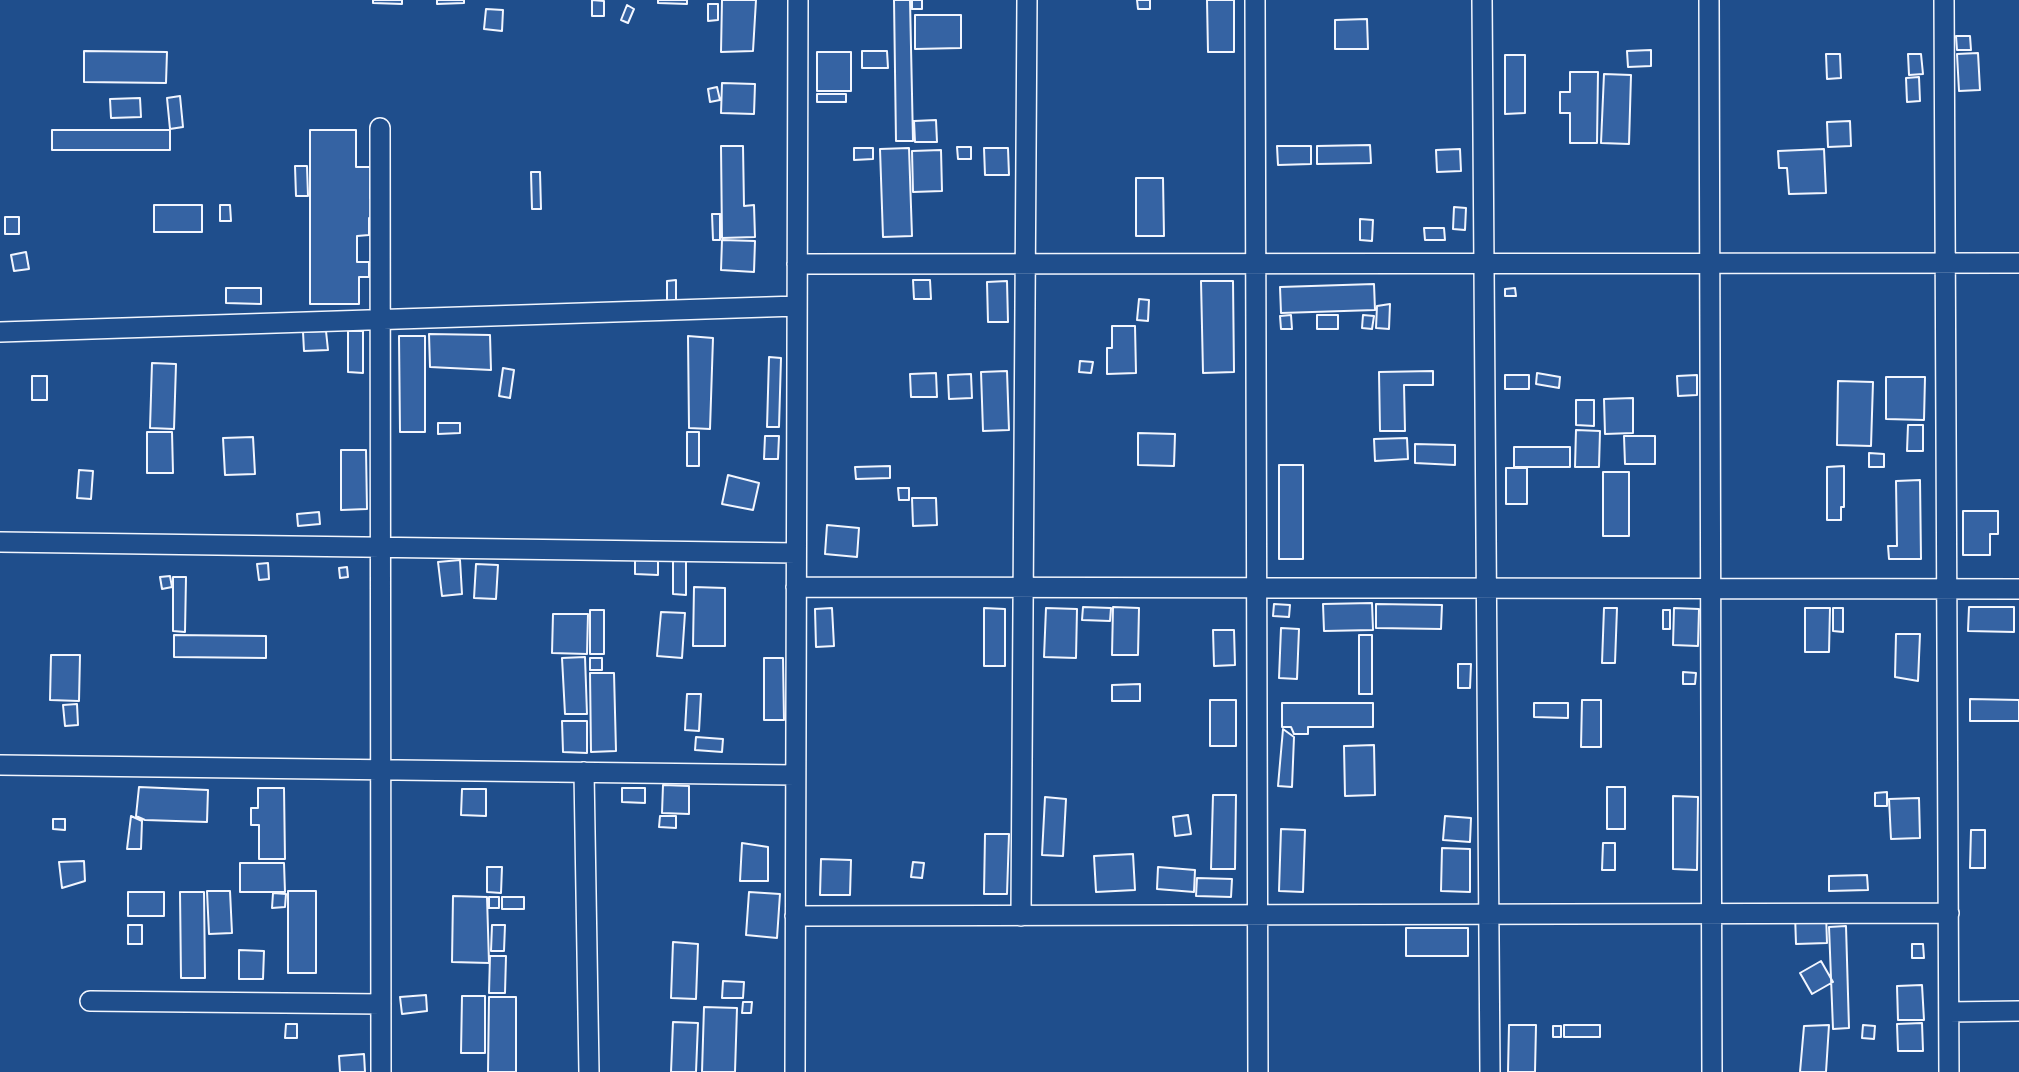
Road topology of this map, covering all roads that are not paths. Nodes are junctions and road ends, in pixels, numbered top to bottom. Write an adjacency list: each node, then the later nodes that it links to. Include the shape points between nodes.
1 (797, 0): 12 (street)
2 (1027, 0): 13 (street)
3 (1255, 0): 14 (street)
4 (1482, 0): 8 (street)
5 (1709, 0): 9 (street)
6 (1944, 0): 10 (street)
7 (380, 128): 16 (street)
8 (1484, 263): 9 (street); 14 (street); 24 (street)
9 (1710, 263): 10 (street); 25 (street)
10 (1946, 263): 11 (street); 26 (street)
11 (2019, 263)
12 (797, 264): 13 (street); 15 (street)
13 (1025, 264): 14 (street); 22 (street)
14 (1256, 264): 23 (street)
15 (797, 306): 16 (street); 20 (street)
16 (380, 320): 17 (street); 19 (street)
17 (0, 332)
18 (0, 541): 19 (street)
19 (380, 547): 20 (street); 29 (street)
20 (796, 552): 21 (street)
21 (796, 587): 22 (street); 31 (street)
22 (1023, 588): 23 (street); 35 (street)
23 (1256, 588): 24 (street); 36 (street)
24 (1486, 588): 25 (street); 34 (street)
25 (1711, 589): 26 (street); 32 (street)
26 (1947, 589): 27 (street); 33 (street)
27 (2019, 589)
28 (0, 765): 29 (street)
29 (381, 770): 30 (street); 39 (street)
30 (584, 772): 31 (street); 43 (street)
31 (795, 775): 37 (street)
32 (1712, 913): 33 (street); 34 (street); 47 (street)
33 (1949, 913): 41 (street)
34 (1489, 914): 36 (street); 46 (street)
35 (1021, 915): 36 (street); 37 (street)
36 (1257, 915): 45 (street)
37 (795, 916): 44 (street)
38 (90, 1001): 39 (street)
39 (381, 1004): 42 (street)
40 (2019, 1011): 41 (street)
41 (1949, 1012): 48 (street)
42 (381, 1072)
43 (589, 1072)
44 (795, 1072)
45 (1258, 1072)
46 (1490, 1072)
47 (1712, 1072)
48 (1949, 1072)

